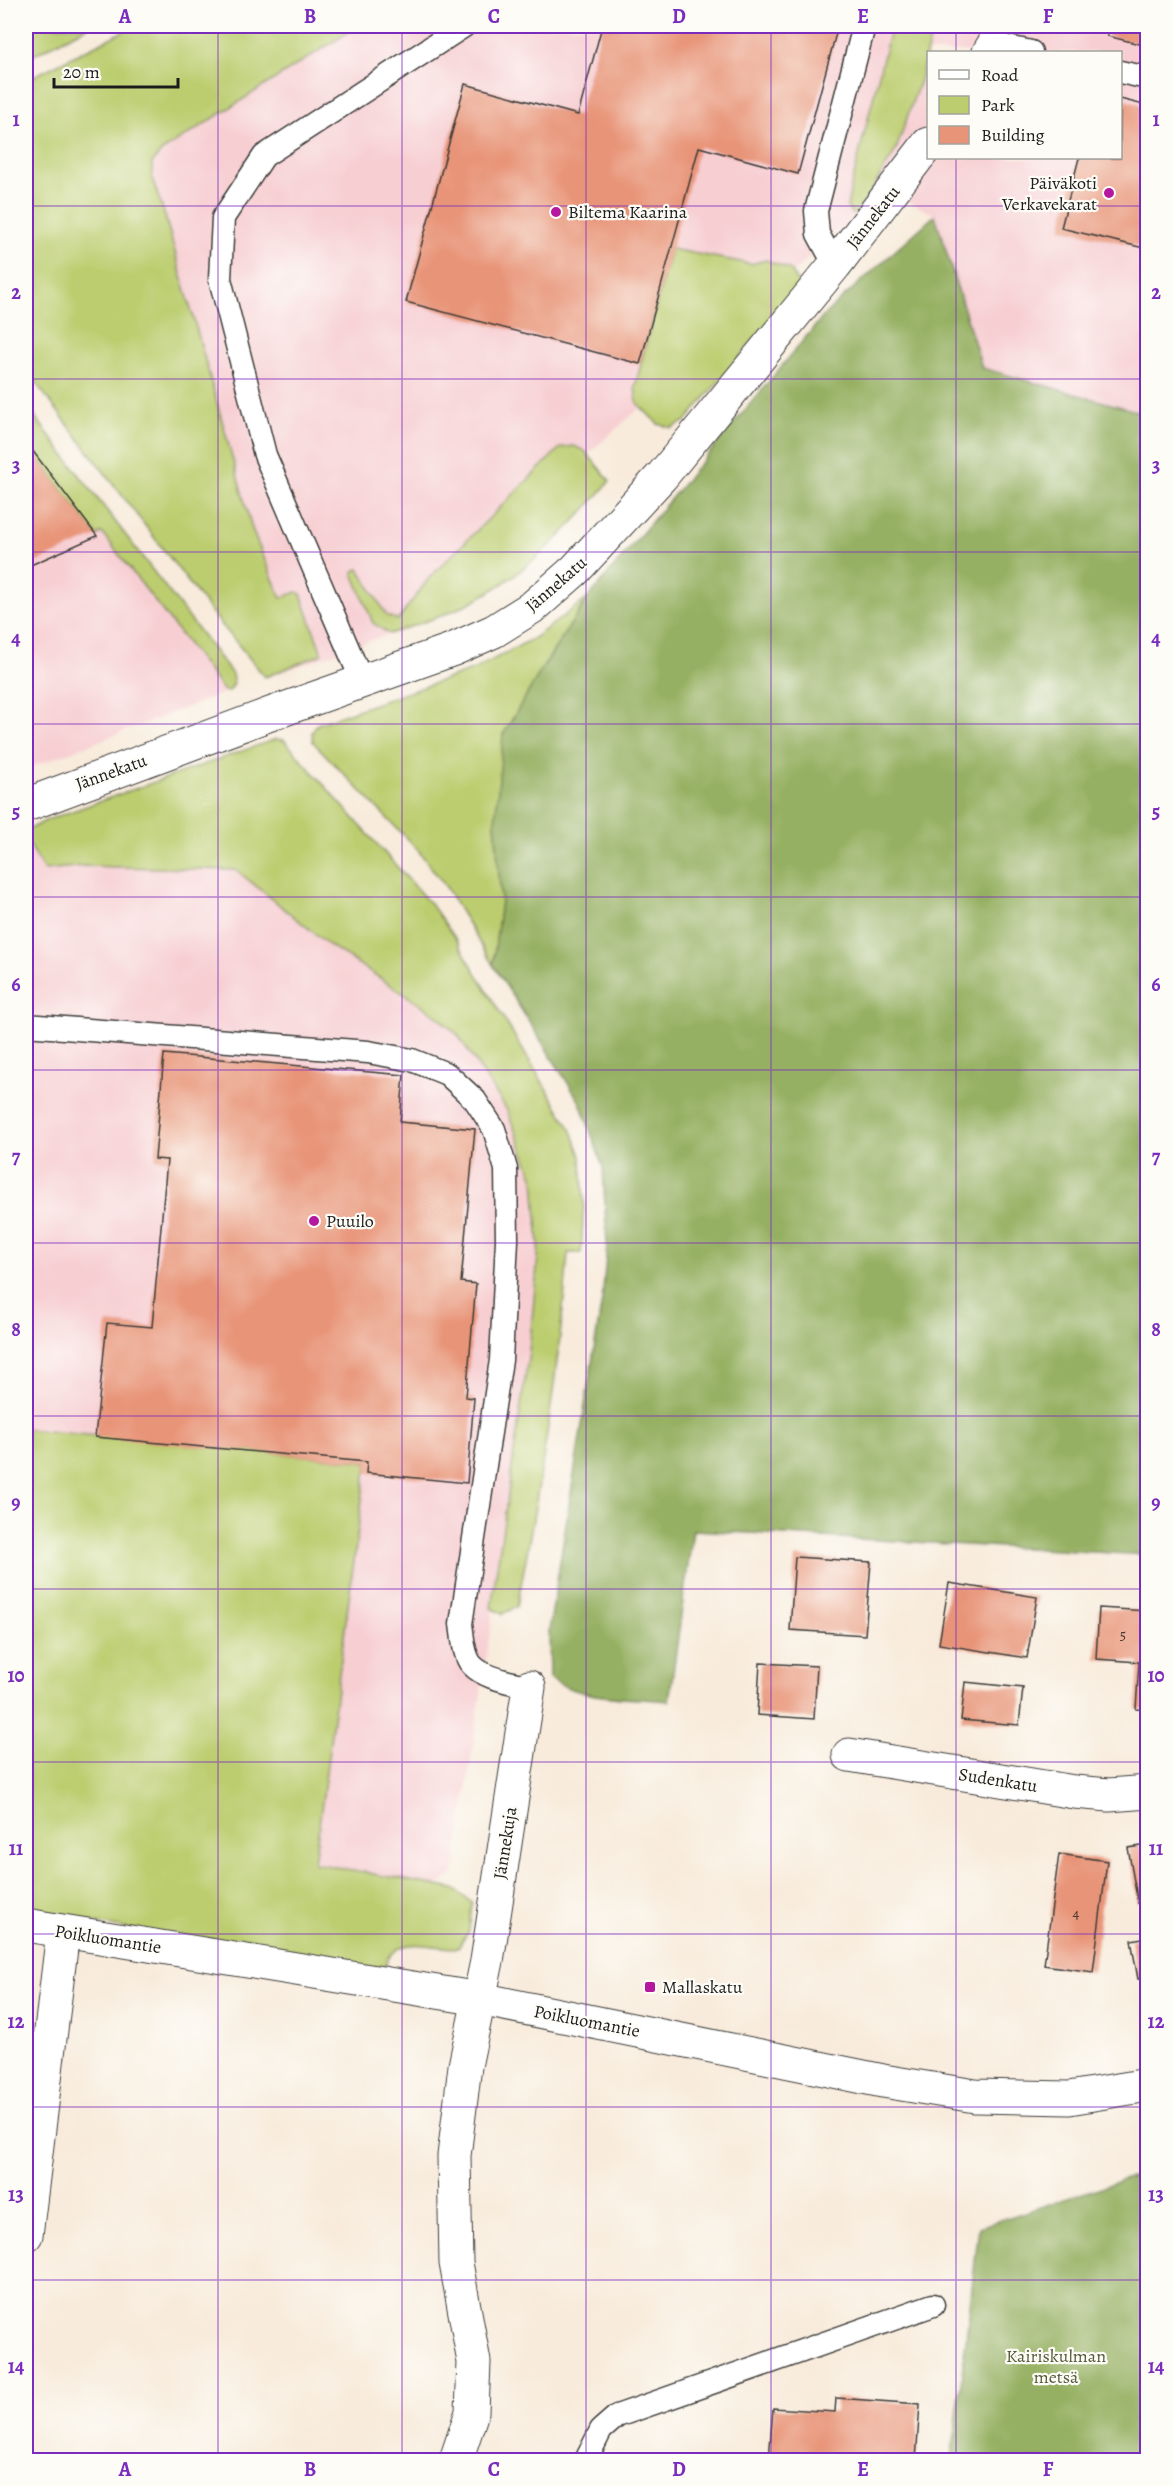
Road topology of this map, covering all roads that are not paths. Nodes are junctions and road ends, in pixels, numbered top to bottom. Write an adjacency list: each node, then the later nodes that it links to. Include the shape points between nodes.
1 (464, 26): 9 (lane, via 264,156 223,218 220,279 265,455)
2 (864, 26): 8 (lane, via 816,211 818,234)
3 (994, 41): 4 (lane)
4 (1028, 51)
5 (1122, 72): 6 (lane)
6 (1148, 78)
7 (927, 145): 8 (street, Jännekatu)
8 (836, 265): 9 (street, Jännekatu, via 662,476 567,577 534,606 454,650)
9 (362, 681): 10 (street, Jännekatu)
10 (26, 805)
11 (26, 1025): 12 (lane, via 368,1052 412,1060 447,1074 475,1100 494,1129 506,1168 507,1240 501,1360 461,1624 472,1665 491,1676)
12 (529, 1687): 17 (street, Jännekuja)
13 (849, 1755): 14 (street, Sudenkatu, via 1074,1792)
14 (1148, 1792)
15 (26, 1925): 16 (street, Poikluomantie)
16 (63, 1932): 17 (street, Poikluomantie); 19 (street)
17 (480, 2000): 18 (street, Poikluomantie, via 975,2096 1069,2098); 21 (street, via 465,2066 454,2156 456,2263 474,2362 472,2412)
18 (1148, 2085)
19 (26, 2235)
20 (933, 2305): 22 (lane, via 617,2416 601,2430)
21 (456, 2460)
22 (586, 2460)

